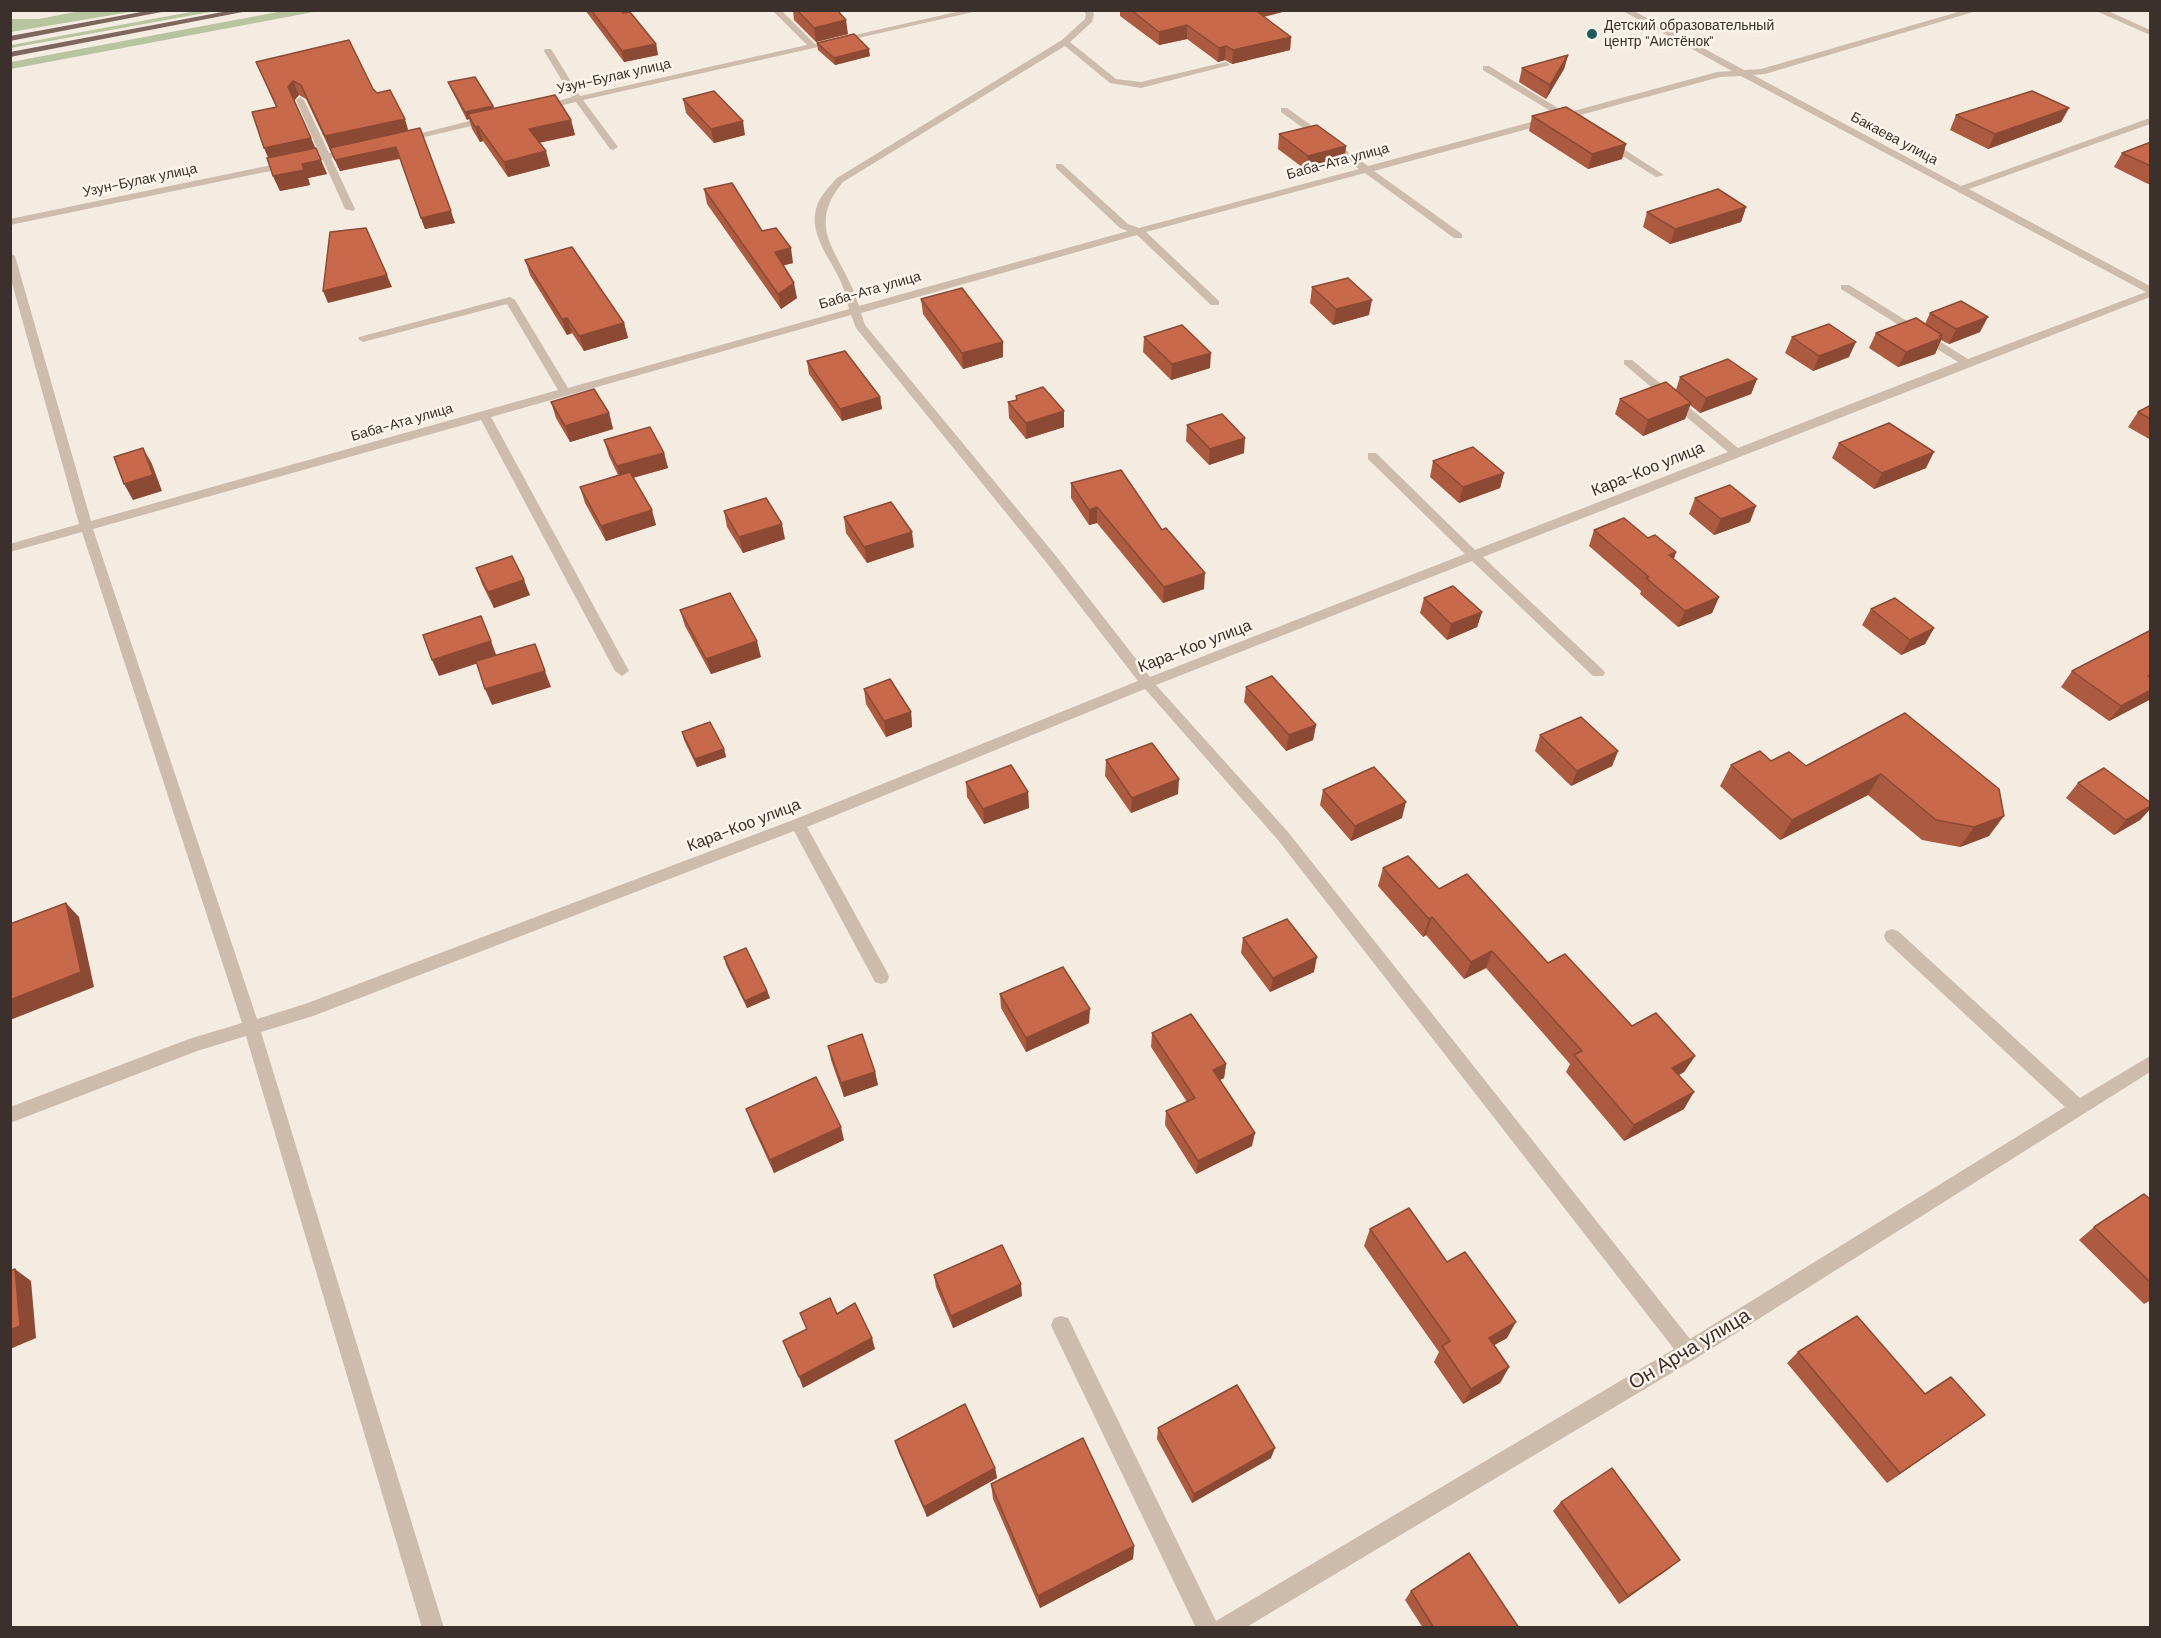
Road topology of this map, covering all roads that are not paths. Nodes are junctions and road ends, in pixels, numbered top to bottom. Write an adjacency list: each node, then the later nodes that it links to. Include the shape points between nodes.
1 (168, 10): 10 (main road)
2 (249, 10): 14 (main road)
3 (776, 10): 12 (street)
4 (978, 10): 12 (street, Узун-Булак улица)
5 (1087, 10): 11 (street, via 1089,20)
6 (1625, 10): 17 (street, Бакаева улица)
7 (1976, 10): 17 (street, Баба-Ата улица, via 1762,72)
8 (2098, 10): 9 (street)
9 (2151, 33)
10 (10, 39)
11 (1065, 42): 15 (street, via 1113,81 1141,85); 42 (street, via 840,180 826,194 819,231 847,284)
12 (812, 46): 19 (street, Узун-Булак улица)
13 (548, 51): 19 (street)
14 (10, 55)
15 (1226, 65)
16 (1485, 68): 23 (street)
17 (1739, 72): 23 (street, Баба-Ата улица, via 1720,74); 33 (street, Бакаева улица)
18 (300, 99): 29 (street)
19 (578, 99): 20 (street, Узун-Булак улица); 27 (street)
20 (532, 109)
21 (1284, 110): 31 (street)
22 (497, 117): 26 (street)
23 (1570, 119): 31 (street, Баба-Ата улица)
24 (2151, 121): 33 (street)
25 (1603, 140): 32 (street)
26 (394, 141)
27 (613, 147)
28 (360, 149): 29 (street, Узун-Булак улица)
29 (326, 156): 34 (street); 35 (street, Узун-Булак улица)
30 (1059, 166): 36 (street, via 1124,226)
31 (1365, 170): 36 (street, Баба-Ата улица); 37 (street)
32 (1659, 175)
33 (1961, 189): 40 (street, Бакаева улица)
34 (350, 209)
35 (10, 222)
36 (1139, 231): 41 (street); 42 (street, Баба-Ата улица)
37 (1458, 236)
38 (10, 256): 50 (street)
39 (1845, 287): 45 (street)
40 (2151, 292): 45 (street, Кара-Коо улица)
41 (1215, 303)
42 (853, 311): 46 (street, Баба-Ата улица); 55 (street, via 860,326)
43 (363, 339): 46 (street, via 510,300)
44 (1628, 362): 48 (street)
45 (1967, 363): 48 (street, Кара-Коо улица)
46 (565, 392): 47 (street, Баба-Ата улица)
47 (484, 415): 50 (street, Баба-Ата улица); 53 (street)
48 (1736, 453): 52 (street, Кара-Коо улица)
49 (1372, 456): 52 (street)
50 (86, 526): 51 (street, Баба-Ата улица); 59 (street)
51 (10, 548)
52 (1474, 556): 54 (street); 55 (street, Кара-Коо улица)
53 (622, 671)
54 (1598, 673)
55 (1147, 683): 56 (street, Кара-Коо улица); 64 (street, via 1283,836)
56 (798, 824): 58 (street); 59 (street, Кара-Коо улица, via 318,1007)
57 (1892, 936): 61 (street)
58 (881, 977)
59 (252, 1028): 62 (street, Кара-Коо улица, via 195,1044); 65 (street)
60 (2151, 1063): 61 (street, Он Арча улица)
61 (2079, 1108): 64 (street, Он Арча улица)
62 (10, 1115)
63 (1061, 1325): 66 (street)
64 (1688, 1352): 67 (street, Он Арча улица)
65 (433, 1628)
66 (1208, 1628)
67 (1224, 1628)

